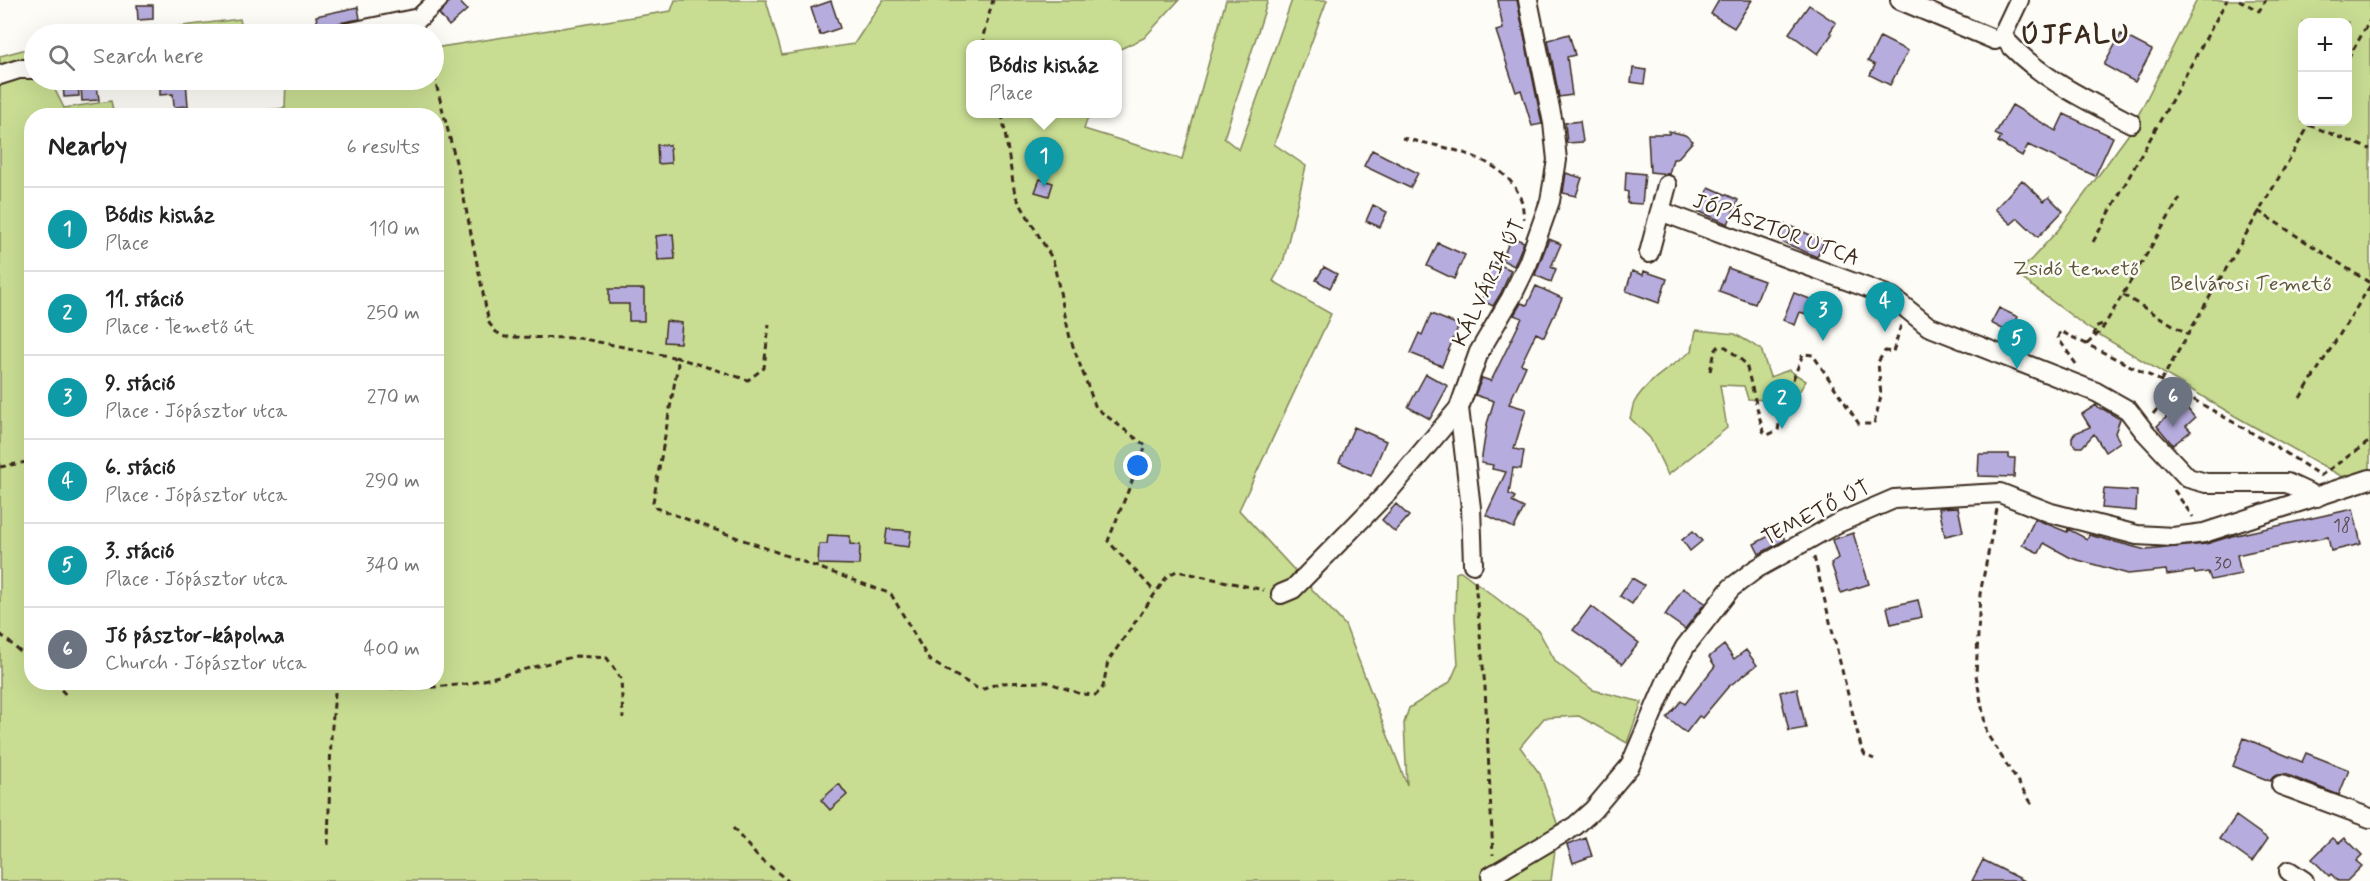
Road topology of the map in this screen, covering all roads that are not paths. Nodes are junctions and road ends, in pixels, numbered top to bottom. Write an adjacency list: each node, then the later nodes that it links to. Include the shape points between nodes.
1 (438, 0): 5 (street, via 419,18)
2 (1528, 0): 13 (street, KÁLVÁRIA ÚT, via 1557,160 1550,201 1539,233 1511,298 1479,352)
3 (1900, 0): 6 (street, via 1995,40)
4 (2019, 0): 6 (street)
5 (389, 24)
6 (2002, 36): 9 (street, via 2019,56 2074,95)
7 (24, 69): 8 (street)
8 (0, 75)
9 (2131, 123)
10 (1666, 185): 11 (street)
11 (1660, 211): 12 (street); 15 (street, JÓPÁSZTOR UTCA, via 1892,297 1928,326 2096,392 2128,410 2188,478 2205,483 2287,483)
12 (1650, 253)
13 (1459, 408): 16 (street, KÁLVÁRIA ÚT, via 1471,508); 17 (street, KÁLVÁRIA ÚT, via 1389,491)
14 (2370, 479): 15 (street, TEMETŐ ÚT)
15 (2317, 498): 20 (street, TEMETŐ ÚT, via 2204,533 2159,538 2051,513 2000,493 1894,499 1836,524 1756,569 1731,588 1685,647 1630,766 1593,810 1567,831)
16 (1473, 564)
17 (1287, 592)
18 (2282, 785): 19 (street)
19 (2370, 818)
20 (1491, 876)

